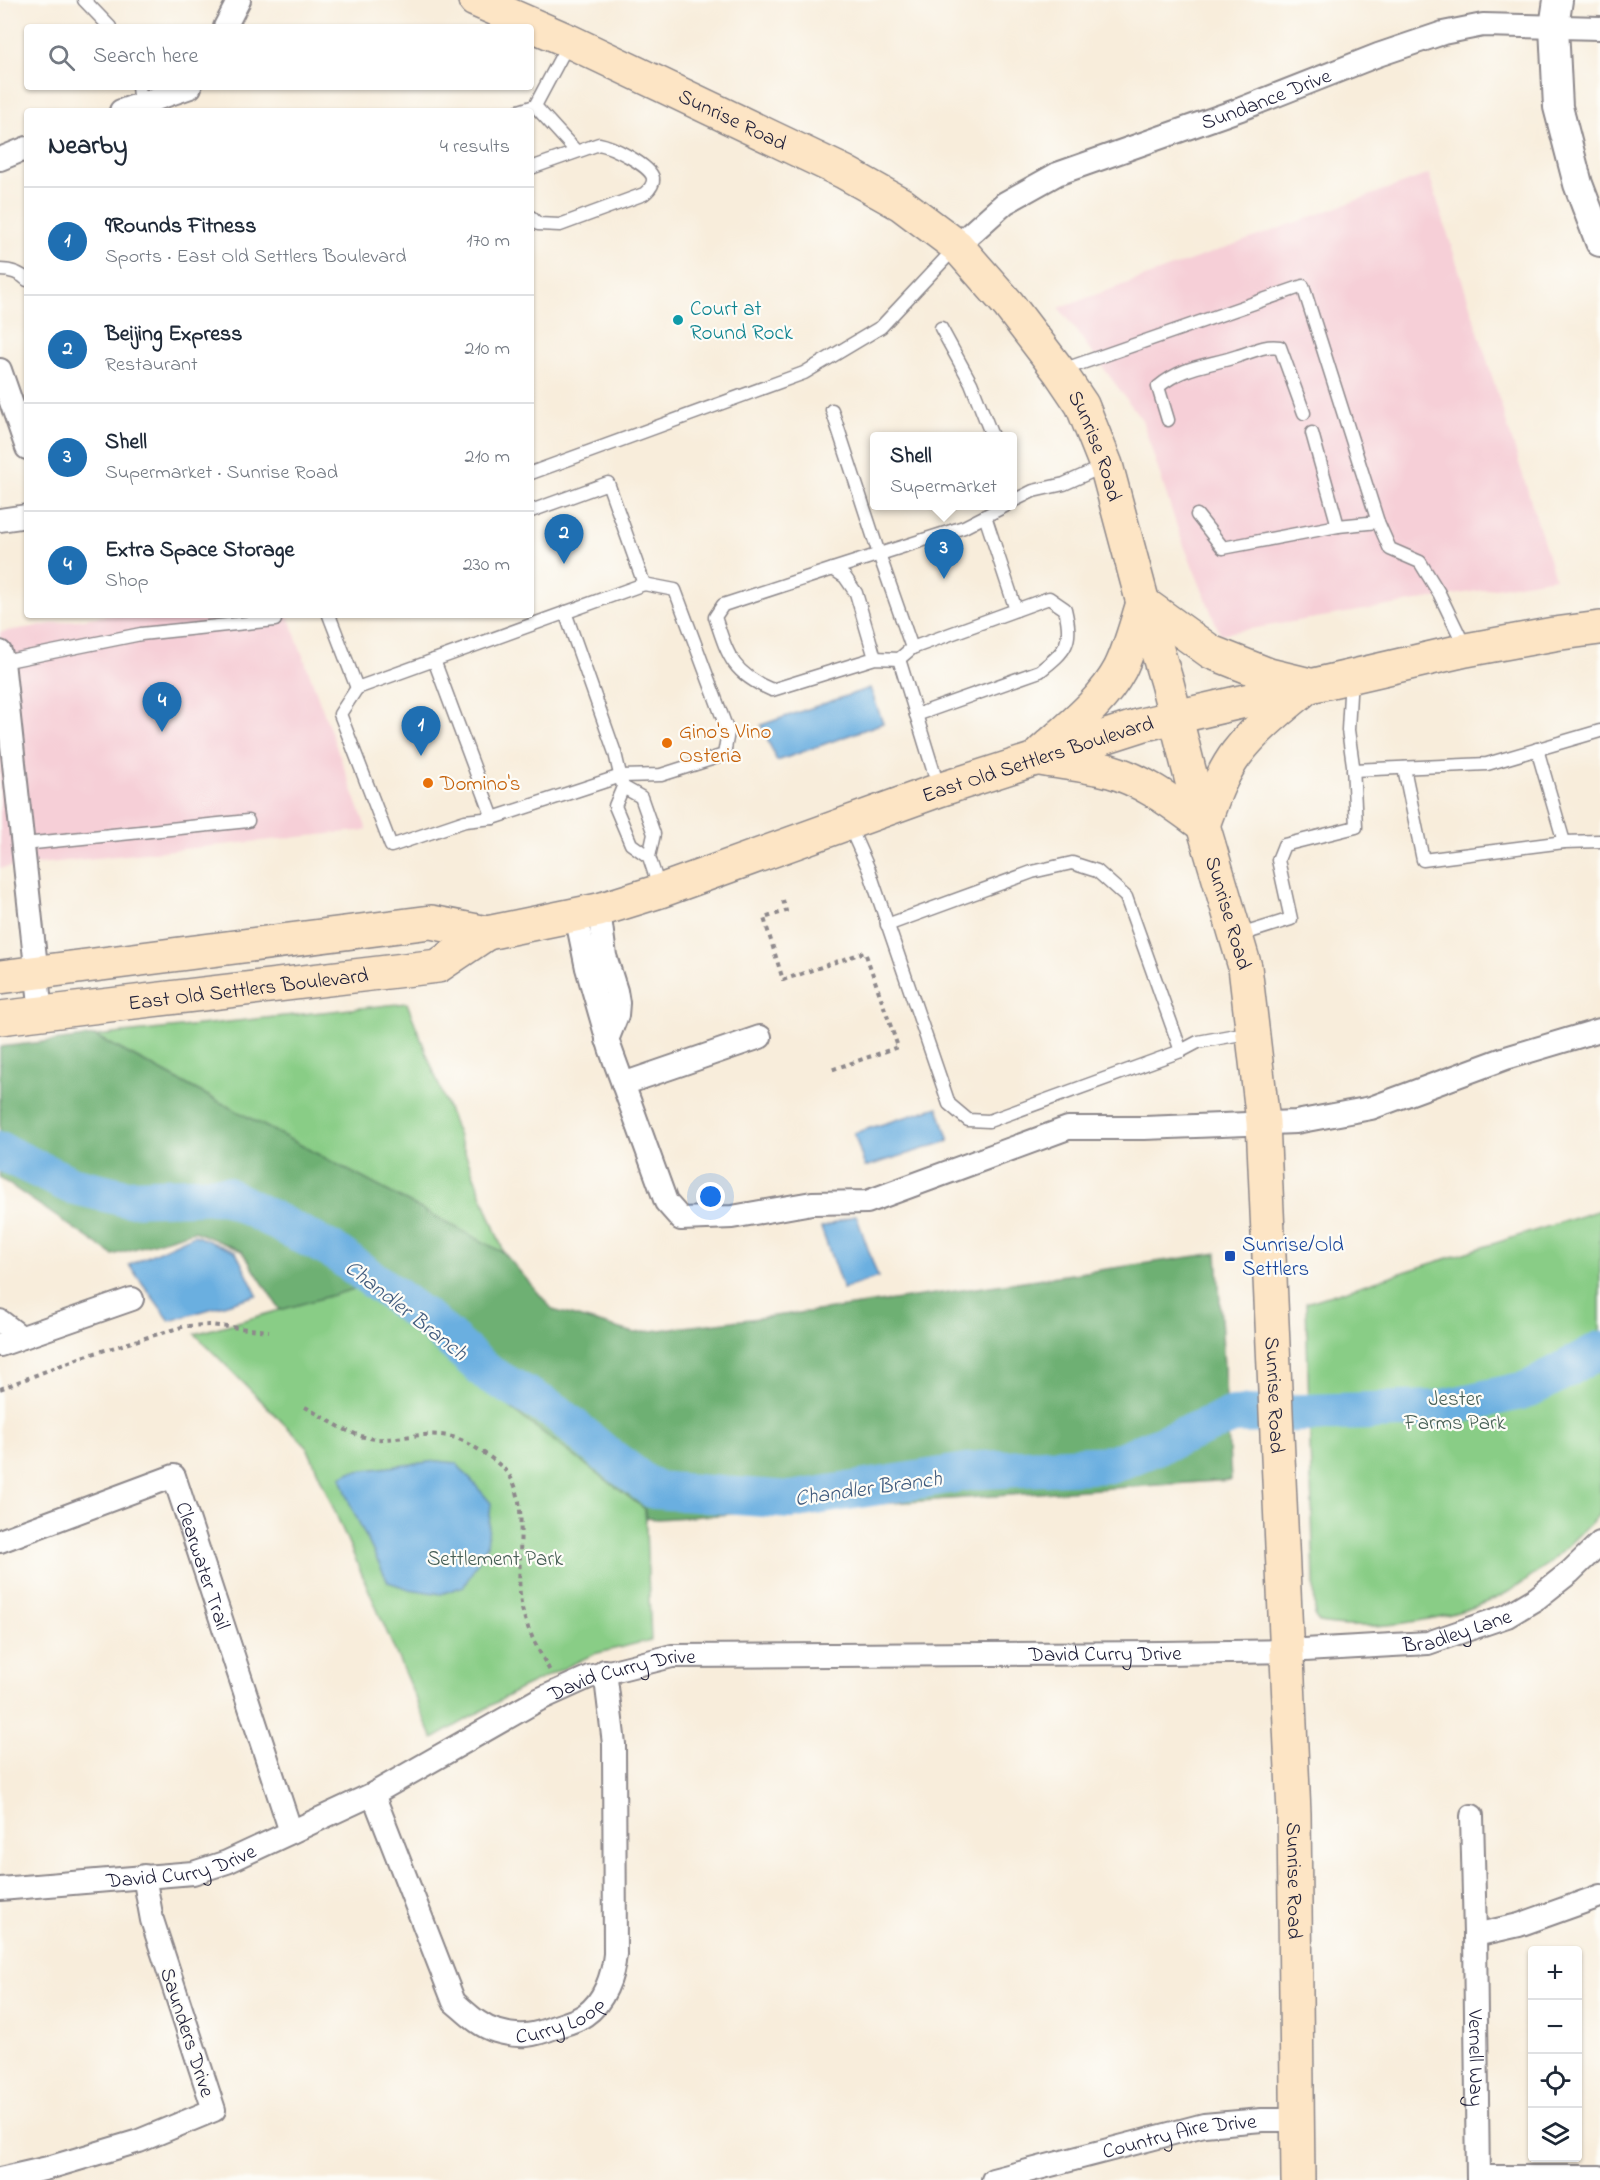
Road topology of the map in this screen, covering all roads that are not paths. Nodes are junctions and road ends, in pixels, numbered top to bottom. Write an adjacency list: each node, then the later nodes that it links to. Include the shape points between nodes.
1 (84, 0): 5 (lane)
2 (238, 0): 6 (street)
3 (475, 0): 7 (main road, Sunrise Road)
4 (1556, 13): 9 (street, Sundance Drive); 20 (street, via 1558,106 1578,184); 21 (street, Sundance Drive, via 1443,33 1057,174 1005,203)
5 (107, 24)
6 (226, 24)
7 (530, 24)
8 (534, 26): 10 (main road, Sunrise Road)
9 (1600, 28)
10 (569, 41): 13 (lane); 21 (main road, Sunrise Road, via 844,172 901,204)
11 (177, 90): 12 (street)
12 (133, 101)
13 (535, 105): 14 (lane); 16 (lane)
14 (527, 108)
15 (24, 149): 17 (street)
16 (576, 151): 18 (lane); 19 (lane, via 607,145 650,171 652,186 644,194 560,225 538,224)
17 (0, 159)
18 (534, 167)
19 (534, 219)
20 (1600, 242)
21 (957, 246): 26 (main road, Sunrise Road); 34 (lane, via 880,327 804,373)
22 (0, 270): 23 (lane)
23 (24, 276)
24 (940, 328): 30 (lane, via 971,383)
25 (0, 370): 32 (street)
26 (1059, 371): 33 (main road, Sunrise Road, via 1082,405); 42 (lane, via 1303,286)
27 (832, 410): 44 (lane)
28 (1304, 413): 29 (lane, via 1280,347 1266,345 1171,376 1158,387)
29 (1168, 420)
30 (990, 432)
31 (1312, 433): 43 (lane)
32 (24, 439)
33 (1106, 465): 35 (lane, via 1064,484); 47 (main road, Sunrise Road)
34 (534, 472)
35 (1017, 498)
36 (534, 510): 46 (lane, via 608,483)
37 (995, 510): 40 (lane)
38 (1197, 515): 43 (lane, via 1224,548)
39 (24, 516): 41 (street)
40 (985, 516): 44 (lane, via 964,527); 48 (lane)
41 (0, 520)
42 (1378, 522): 43 (lane); 54 (lane, via 1390,549 1420,562)
43 (1338, 526)
44 (879, 554): 45 (lane); 53 (lane)
45 (833, 569): 56 (lane, via 845,577 856,593); 56 (lane, via 723,606 715,617 728,657 743,673 772,690)
46 (644, 584): 49 (lane); 69 (lane, via 675,590 728,732 724,755 661,775)
47 (1143, 603): 60 (main road, via 1211,652 1269,675); 63 (main road, Sunrise Road); 66 (main road, via 1120,670 1086,711)
48 (1016, 610): 53 (lane); 62 (lane, via 1049,598 1065,609 1070,631 1066,646 1053,661 1040,671)
49 (565, 612): 58 (lane); 69 (lane)
50 (330, 618): 61 (lane)
51 (275, 620): 55 (lane, via 141,634)
52 (1600, 628): 54 (main road, East Old Settlers Boulevard)
53 (912, 648): 57 (lane)
54 (1466, 650): 59 (main road, East Old Settlers Boulevard)
55 (2, 657): 77 (street)
56 (874, 658): 57 (lane)
57 (899, 659): 62 (lane)
58 (434, 660): 61 (lane); 71 (lane)
59 (1352, 676): 60 (main road, East Old Settlers Boulevard); 68 (lane, via 1348,730)
60 (1310, 685): 63 (main road, East Old Settlers Boulevard); 74 (main road, via 1237,752)
61 (357, 688): 71 (lane, via 340,714 391,846 465,821)
62 (916, 716): 70 (lane)
63 (1175, 717): 66 (main road, East Old Settlers Boulevard); 74 (main road, Sunrise Road)
64 (1600, 730): 65 (lane)
65 (1538, 749): 67 (lane, via 1487,764); 76 (lane)
66 (1035, 758): 70 (main road, East Old Settlers Boulevard); 74 (main road, via 1110,771 1137,782)
67 (1404, 768): 68 (lane); 76 (lane, via 1423,860)
68 (1353, 770): 83 (lane, via 1356,827 1284,846 1278,860 1291,919)
69 (622, 782): 71 (lane); 78 (lane, via 641,797 654,834); 78 (lane, via 615,806 631,844)
70 (939, 790): 73 (main road, East Old Settlers Boulevard)
71 (493, 818)
72 (248, 821): 77 (lane)
73 (848, 823): 79 (main road, East Old Settlers Boulevard); 81 (lane)
74 (1203, 825): 83 (main road, Sunrise Road)
75 (1600, 841): 76 (lane)
76 (1564, 842)
77 (24, 844): 84 (street)
78 (649, 856): 79 (lane)
79 (660, 891): 80 (main road, East Old Settlers Boulevard)
80 (587, 913): 82 (main road, East Old Settlers Boulevard); 92 (street, via 587,968)
81 (887, 925): 91 (lane, via 1032,872 1072,863 1097,871 1126,897); 91 (lane, via 949,1104 968,1120 989,1121)
82 (488, 933): 84 (main road, East Old Settlers Boulevard, via 431,922); 86 (main road, East Old Settlers Boulevard, via 438,966)
83 (1237, 936): 89 (main road, Sunrise Road)
84 (37, 973): 85 (main road, East Old Settlers Boulevard); 86 (street)
85 (0, 977)
86 (41, 1013): 87 (main road, East Old Settlers Boulevard)
87 (0, 1018)
88 (1600, 1030): 93 (street, via 1506,1058 1371,1108 1296,1122)
89 (1254, 1032): 91 (lane, via 1198,1042); 93 (main road, Sunrise Road)
90 (760, 1036): 92 (street)
91 (1181, 1051)
92 (623, 1084): 93 (street, via 666,1202 681,1219 732,1216 813,1203 867,1202 1068,1128)
93 (1263, 1122): 99 (main road, Sunrise Road)
94 (132, 1299): 96 (street)
95 (0, 1321): 96 (street)
96 (10, 1341)
97 (0, 1541): 103 (street, Clearwater Trail, via 174,1476)
98 (1600, 1543): 99 (street, Bradley Lane, via 1537,1598 1480,1627 1428,1643)
99 (1287, 1651): 100 (street, David Curry Drive, via 672,1656); 108 (main road, Sunrise Road, via 1294,1814)
100 (605, 1671): 101 (street, David Curry Drive, via 538,1700); 101 (street, Curry Loop, via 614,1744 615,1954 607,1986 584,2016 532,2036 520,2036 486,2027 454,2002)
101 (373, 1794): 103 (street, David Curry Drive)
102 (1472, 1816): 107 (street, Vernell Way)
103 (291, 1832): 104 (street, David Curry Drive, via 193,1873)
104 (144, 1876): 105 (street, David Curry Drive); 110 (street, Saunders Drive, via 152,1920 214,2110 139,2141)
105 (0, 1889)
106 (1600, 1896): 107 (street, via 1519,1925)
107 (1475, 1935): 111 (street, Vernell Way)
108 (1297, 2120): 112 (street, Country Aire Drive, via 1204,2125); 113 (main road, Sunrise Road)
109 (1600, 2176): 111 (street)
110 (0, 2179)
111 (1478, 2179)
112 (993, 2180)
113 (1298, 2180)

